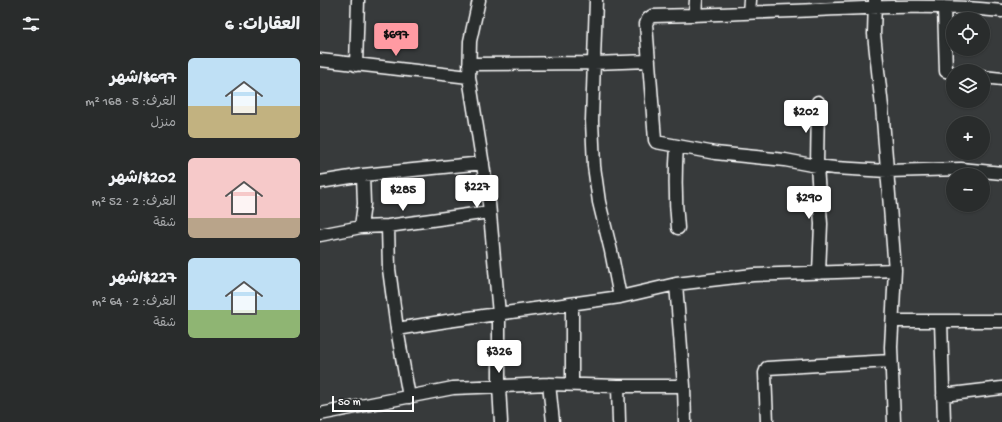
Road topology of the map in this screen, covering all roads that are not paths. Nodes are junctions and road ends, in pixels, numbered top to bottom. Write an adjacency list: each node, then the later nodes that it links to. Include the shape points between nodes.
1 (358, 0): 16 (street)
2 (479, 0): 15 (street, via 470,41)
3 (596, 0): 14 (street)
4 (696, 0): 11 (street)
5 (750, 0): 10 (street)
6 (875, 3): 7 (street); 8 (street); 25 (street, via 874,34)
7 (840, 4): 10 (street)
8 (944, 7): 9 (street); 17 (street)
9 (1002, 11)
10 (749, 13): 11 (street)
11 (695, 15): 13 (street, via 652,16 648,19 646,24)
12 (320, 60): 16 (street)
13 (649, 61): 14 (street); 22 (street, via 655,140)
14 (594, 63): 15 (street); 37 (street, via 594,166 599,202)
15 (469, 64): 18 (street)
16 (356, 65): 18 (street)
17 (946, 71)
18 (470, 77): 23 (street)
19 (990, 78): 20 (street)
20 (1002, 80)
21 (818, 102): 24 (street)
22 (677, 146): 24 (street); 32 (street, via 675,203)
23 (482, 163): 27 (street); 29 (street)
24 (817, 166): 25 (street); 35 (street, via 821,224)
25 (887, 171): 26 (street, via 961,169); 34 (street)
26 (1002, 173)
27 (363, 175): 28 (street); 31 (street, via 364,204)
28 (320, 182)
29 (489, 212): 30 (street); 39 (street)
30 (388, 226): 31 (street); 43 (street, via 389,269)
31 (361, 227): 33 (street)
32 (678, 228)
33 (320, 235)
34 (895, 270): 35 (street); 40 (street)
35 (819, 273): 36 (street, via 753,276)
36 (676, 284): 37 (street); 49 (street)
37 (620, 298): 38 (street)
38 (572, 304): 39 (street); 46 (street)
39 (499, 314): 43 (street); 47 (street)
40 (893, 321): 41 (street); 44 (street)
41 (941, 321): 42 (street); 51 (street)
42 (1002, 321)
43 (398, 329): 52 (street)
44 (891, 361): 58 (street, via 767,368); 59 (street)
45 (549, 384): 46 (street); 47 (street); 55 (street)
46 (572, 384): 48 (street)
47 (499, 386): 52 (street, via 453,388); 54 (street)
48 (618, 386): 49 (street); 56 (street)
49 (684, 386): 57 (street)
50 (1002, 388): 51 (street)
51 (943, 395): 60 (street)
52 (409, 397): 53 (street)
53 (320, 414)
54 (501, 422)
55 (553, 422)
56 (619, 422)
57 (685, 422)
58 (767, 422)
59 (894, 422)
60 (944, 422)

